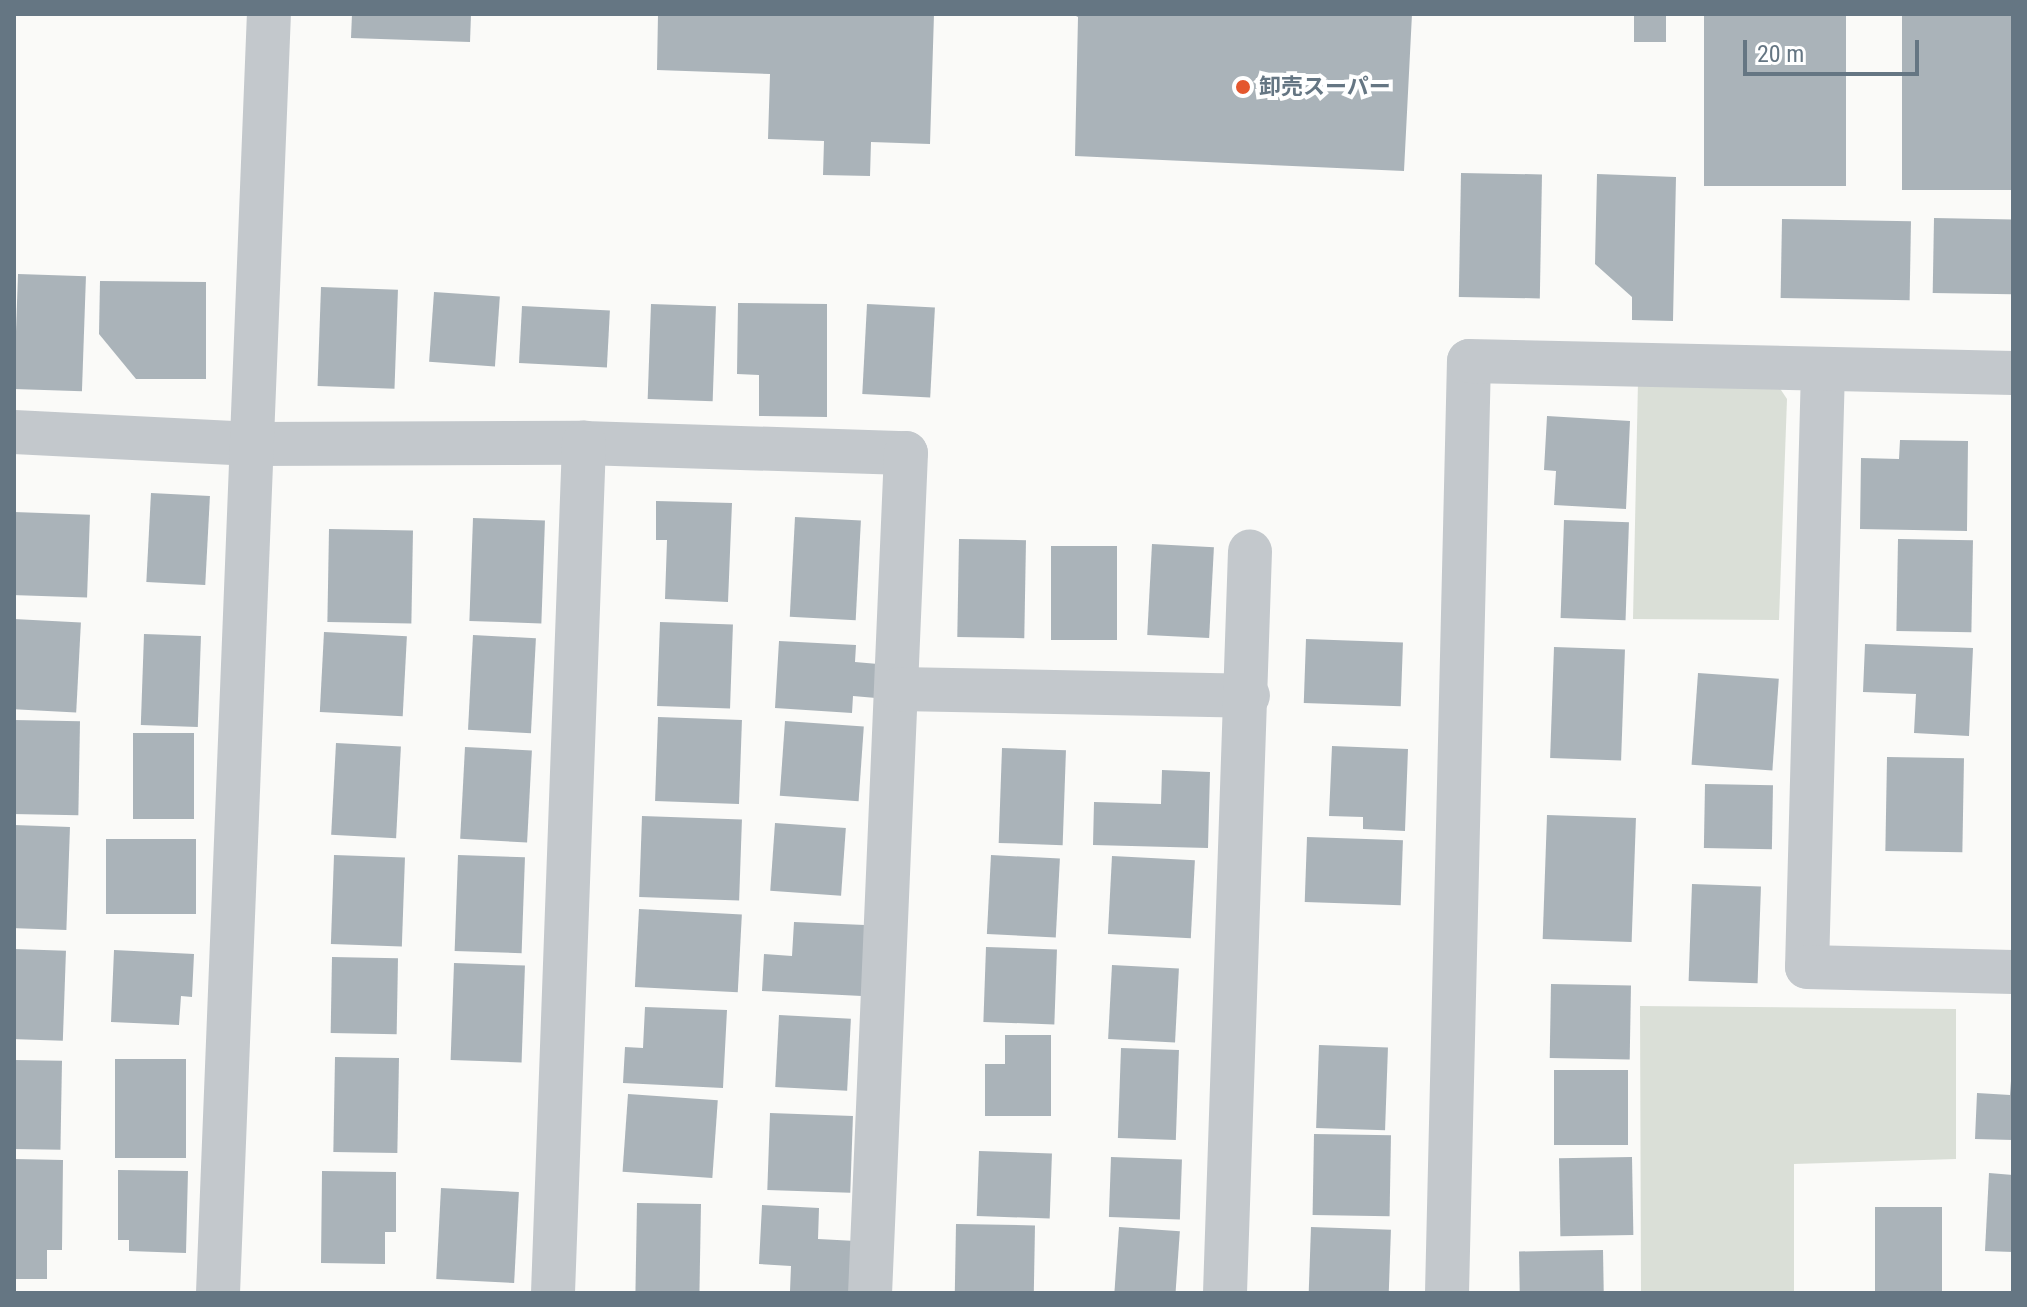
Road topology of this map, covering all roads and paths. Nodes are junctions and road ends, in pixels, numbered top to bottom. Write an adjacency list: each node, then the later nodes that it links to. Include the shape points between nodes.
1 (269, 14): 6 (street)
2 (1823, 369): 3 (street); 10 (street, via 1807,967); 15 (street, via 1469,361)
3 (2013, 373)
4 (14, 432): 6 (street)
5 (584, 443): 6 (street); 8 (street, via 906,453); 12 (street)
6 (253, 444): 11 (street)
7 (1250, 551): 9 (street)
8 (899, 689): 9 (street); 13 (street)
9 (1248, 696): 14 (street)
10 (2013, 972)
11 (218, 1293)
12 (553, 1293)
13 (870, 1293)
14 (1225, 1293)
15 (1447, 1293)

